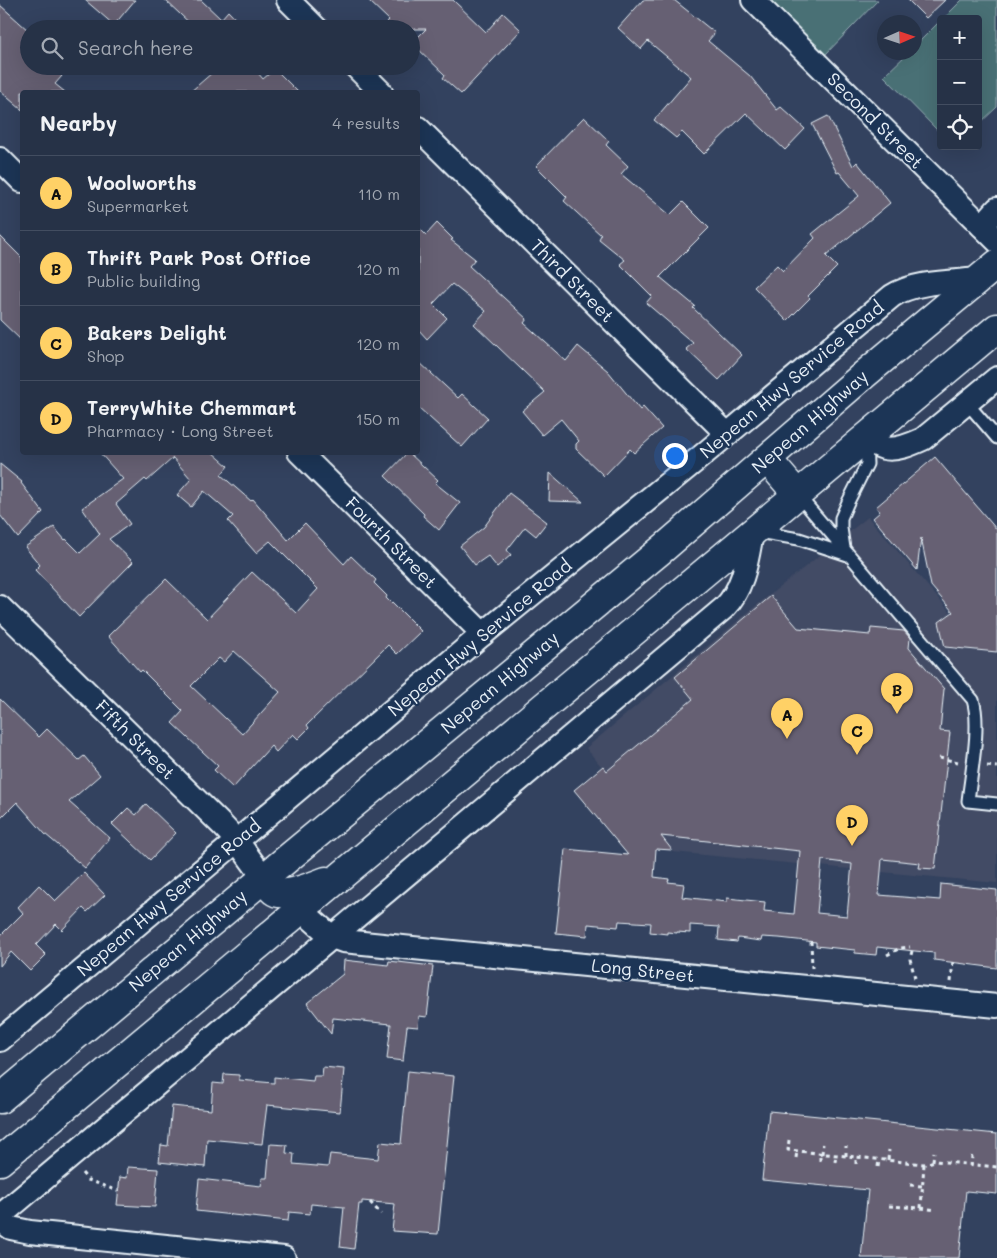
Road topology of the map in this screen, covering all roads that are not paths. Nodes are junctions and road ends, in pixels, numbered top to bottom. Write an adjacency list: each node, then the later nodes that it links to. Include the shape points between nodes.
1 (288, 0): 3 (street)
2 (753, 0): 10 (street, Second Street)
3 (308, 20)
4 (364, 75): 5 (street)
5 (379, 90)
6 (420, 130): 15 (street, Third Street)
7 (0, 158): 8 (street)
8 (20, 179)
9 (997, 209): 10 (street)
10 (990, 234)
11 (989, 271): 15 (street, Nepean Hwy Service Road, via 916,287 892,296); 19 (highway, Nepean Highway)
12 (997, 328): 17 (highway)
13 (997, 378): 14 (street)
14 (968, 403): 16 (lane); 17 (street, via 915,443 886,448)
15 (727, 434): 24 (street, Nepean Hwy Service Road)
16 (997, 438)
17 (866, 439): 20 (highway); 22 (lane, via 867,464 841,518)
18 (301, 455): 24 (street, Fourth Street)
19 (767, 459): 20 (highway); 28 (highway, Nepean Highway)
20 (798, 495): 21 (highway); 22 (lane)
21 (754, 532): 22 (lane, via 799,539); 27 (highway); 30 (street, via 741,581 724,608)
22 (847, 552): 25 (lane, via 973,700 976,708 975,734 968,801)
23 (0, 607): 26 (street, Fifth Street)
24 (483, 634): 26 (street, Nepean Hwy Service Road)
25 (997, 804)
26 (237, 841): 28 (street, Fifth Street); 32 (street, Nepean Hwy Service Road)
27 (339, 877): 28 (highway, via 280,894); 29 (highway)
28 (264, 878): 33 (highway, Nepean Highway)
29 (300, 909): 30 (street, Long Street); 34 (highway)
30 (332, 937): 31 (street, Long Street, via 382,945); 35 (street)
31 (997, 1006)
32 (0, 1040)
33 (0, 1099)
34 (0, 1161)
35 (0, 1216)
36 (0, 1220): 37 (street, via 11,1228 30,1232)
37 (284, 1258)

